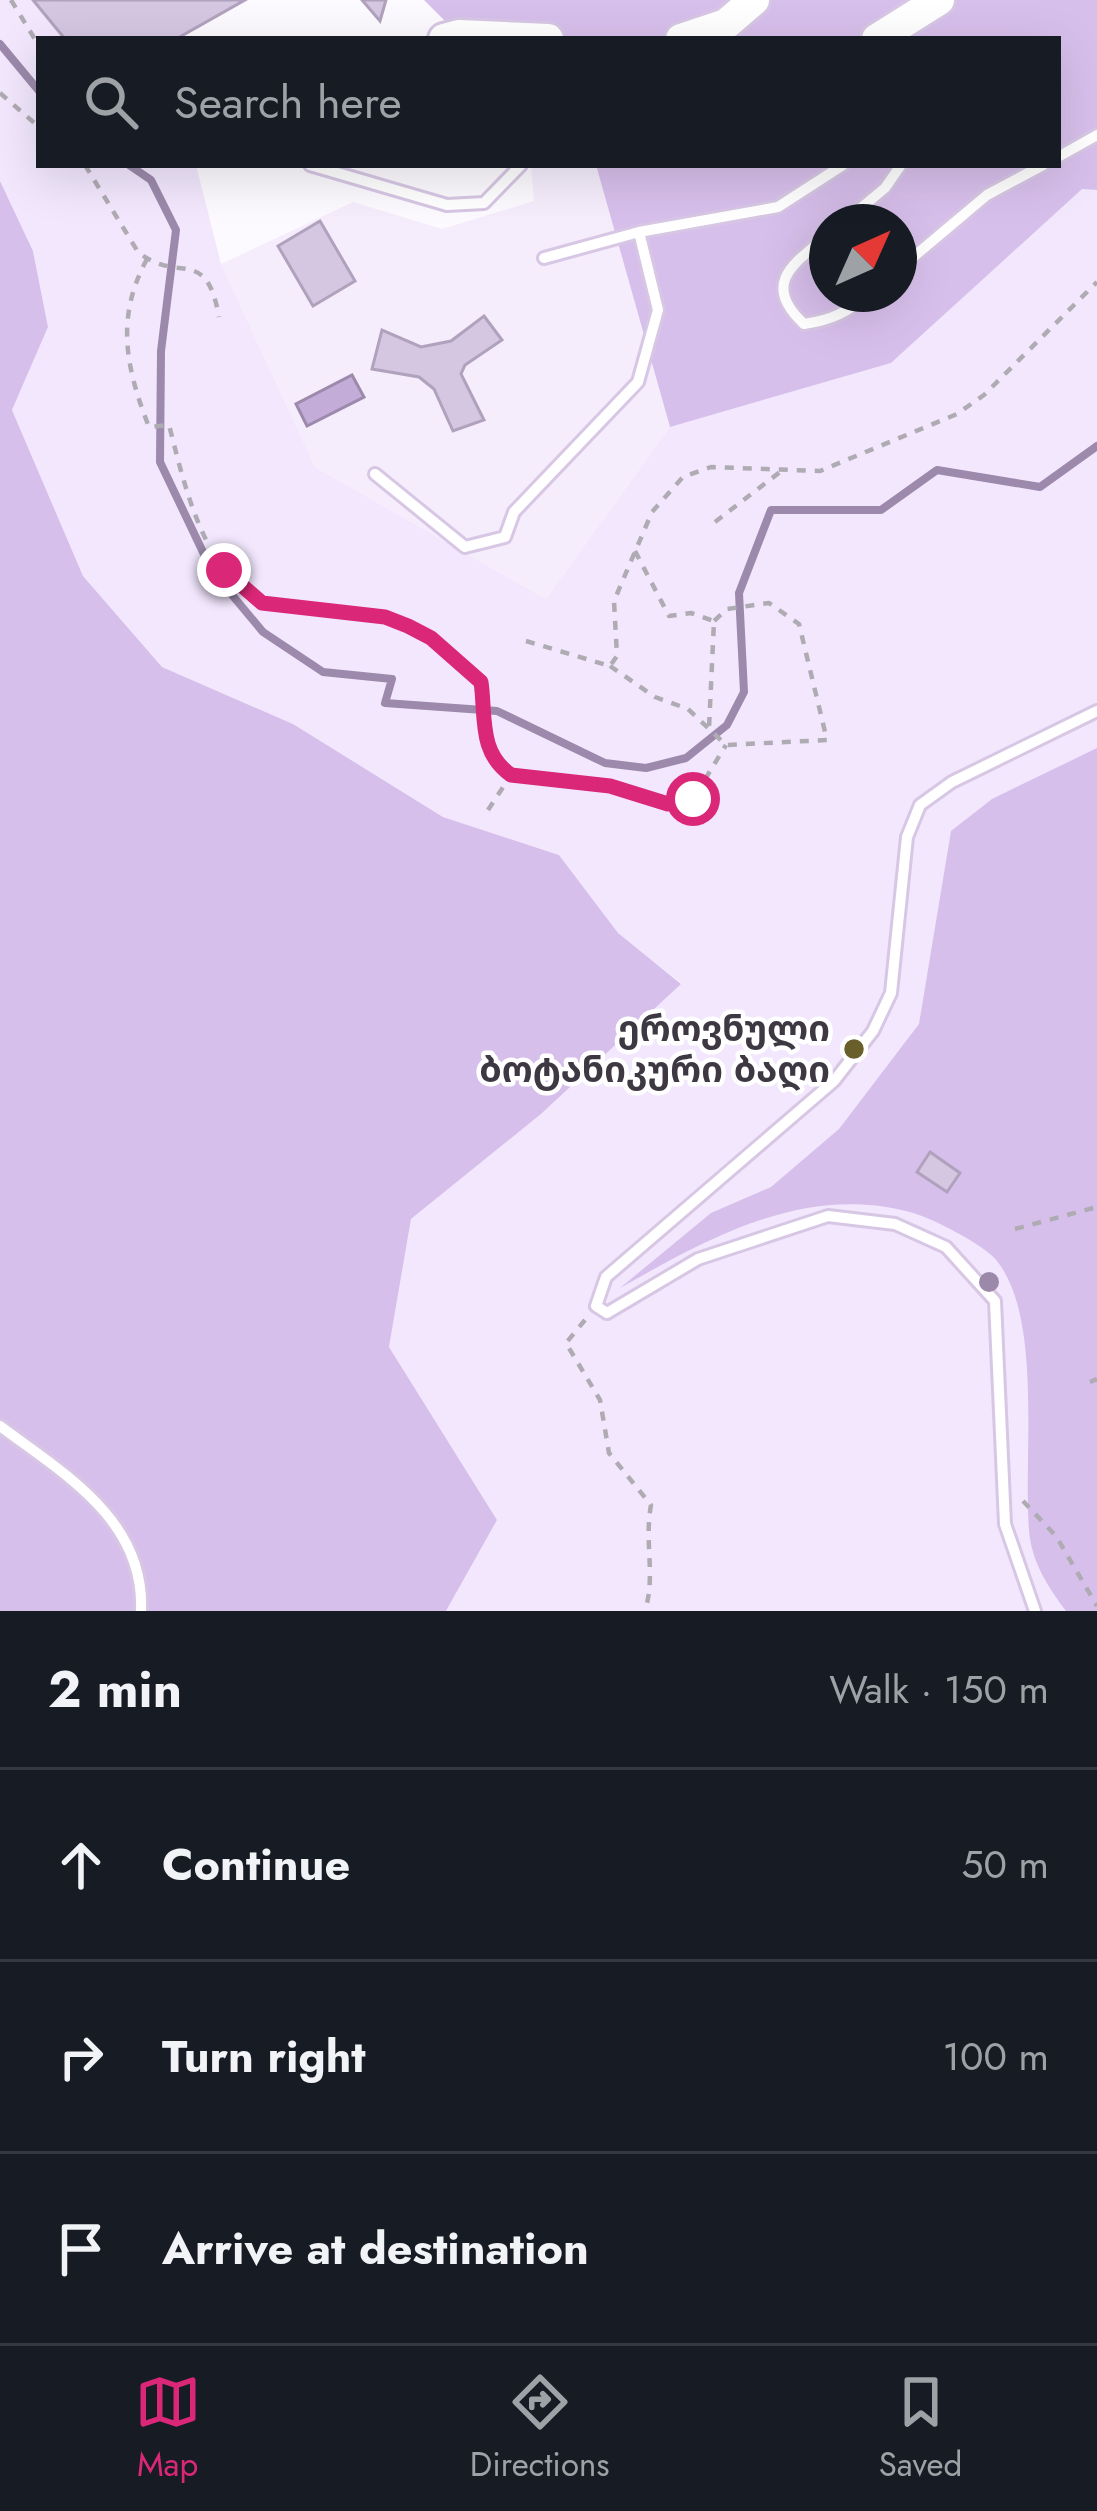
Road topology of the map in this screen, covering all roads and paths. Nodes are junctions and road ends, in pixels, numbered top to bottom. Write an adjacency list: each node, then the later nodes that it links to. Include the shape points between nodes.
1 (11, 0): 8 (path)
2 (754, 0): 6 (main road, via 725,24)
3 (939, 0): 7 (main road)
4 (453, 36): 5 (main road)
5 (495, 36)
6 (690, 36)
7 (883, 36)
8 (36, 41)
9 (0, 93): 10 (path)
10 (36, 124)
11 (1097, 135): 12 (lane)
12 (1061, 155)
13 (87, 168): 24 (path)
14 (320, 168): 15 (lane, via 447,205 484,203)
15 (518, 168)
16 (838, 168): 20 (lane, via 778,207)
17 (899, 168): 19 (lane)
18 (1037, 168): 22 (lane, via 988,195)
19 (866, 204)
20 (639, 232): 23 (lane); 29 (lane, via 658,310 638,382 514,512 506,537 465,548)
21 (809, 251): 26 (lane, via 790,266 785,306 804,323)
22 (917, 254)
23 (544, 258)
24 (147, 259): 27 (path, via 193,267 213,284); 38 (path, via 132,288 127,371 149,427 169,425 186,490 224,570 262,603 385,617 431,638 481,682 481,726)
25 (1097, 282): 28 (path, via 970,406 838,466)
26 (847, 312)
27 (219, 317)
28 (780, 472): 30 (path); 31 (path, via 711,467 683,477 652,512)
29 (375, 474)
30 (715, 522)
31 (634, 551): 32 (path, via 669,616); 34 (path, via 614,601)
32 (714, 621): 36 (path); 37 (path, via 727,609 769,603 799,624 827,740)
33 (526, 641): 34 (path)
34 (610, 666): 36 (path)
35 (1097, 711): 42 (lane, via 920,805 907,837 891,993 873,1031 834,1081 606,1276)
36 (710, 730): 37 (path)
37 (724, 744): 38 (path, via 693,799 668,804 610,786)
38 (511, 775): 39 (path)
39 (488, 810)
40 (1097, 1207): 41 (path)
41 (1015, 1229)
42 (596, 1306): 44 (lane, via 607,1313 698,1259 828,1216 895,1224 946,1246 994,1301); 47 (path, via 566,1343 600,1400 609,1453 651,1505 644,1540 653,1584)
43 (0, 1426): 46 (lane, via 95,1497 124,1536)
44 (1003, 1479): 45 (path, via 1056,1536); 48 (lane, via 1005,1524)
45 (1097, 1606)
46 (141, 1611)
47 (645, 1611)
48 (1035, 1611)

